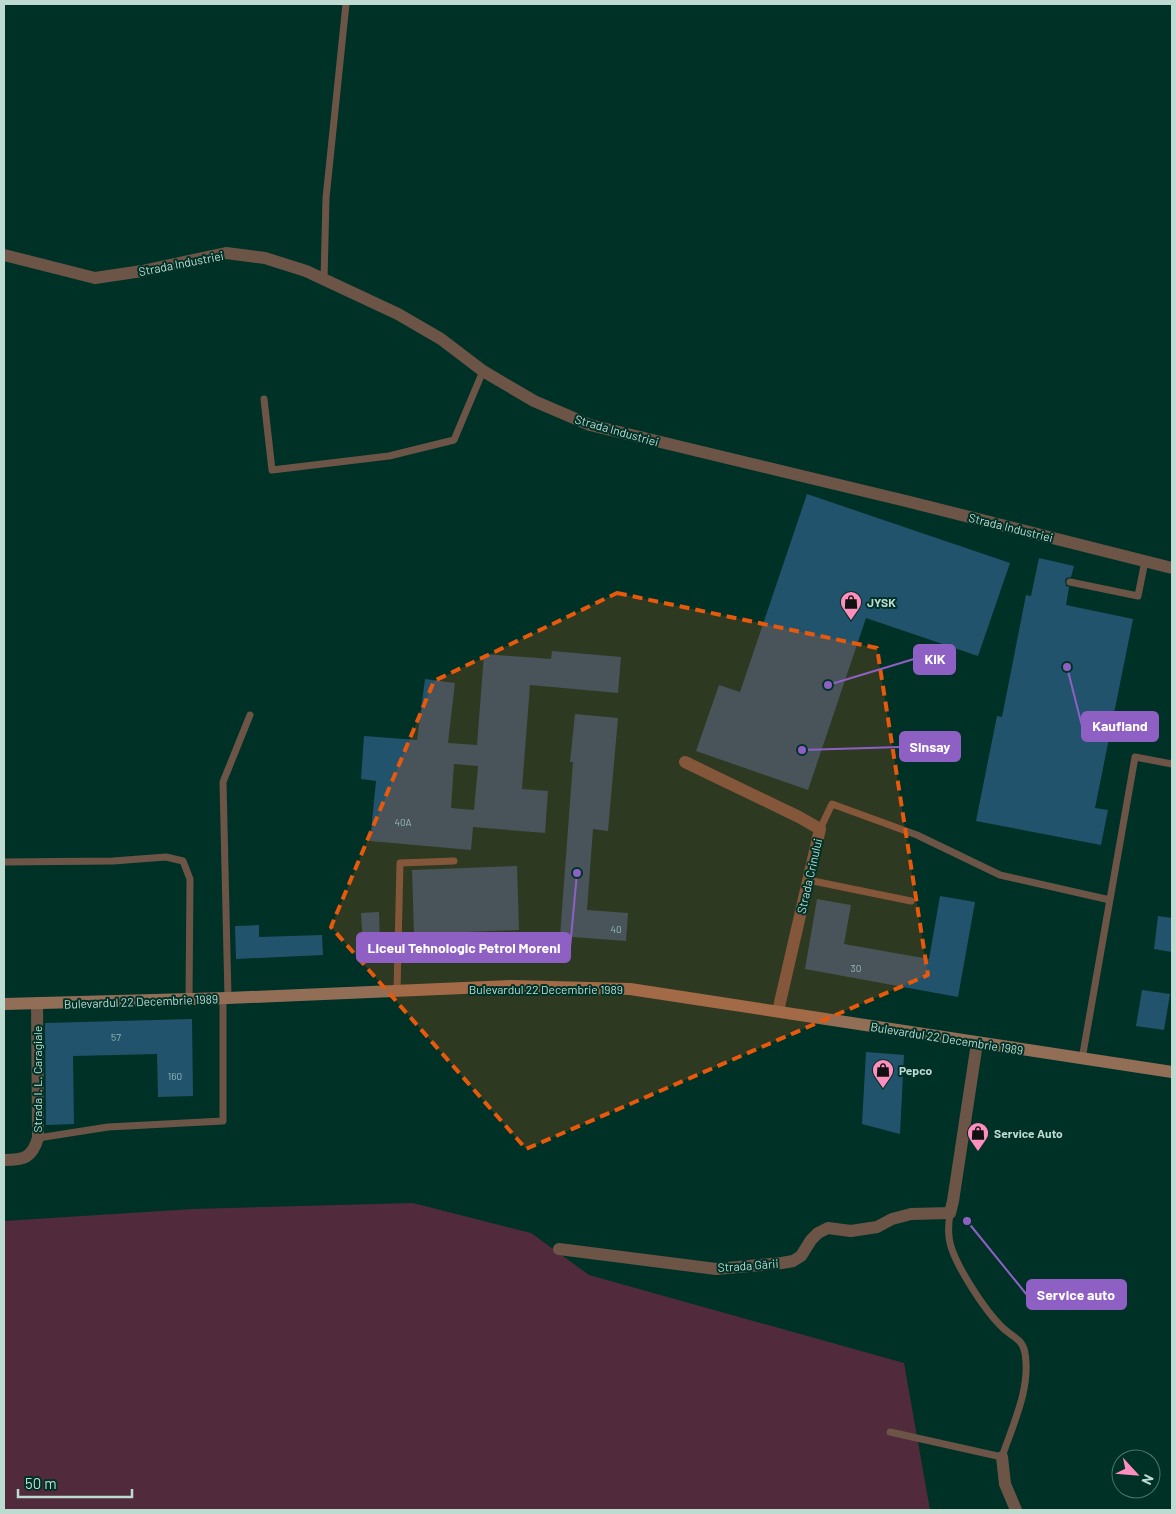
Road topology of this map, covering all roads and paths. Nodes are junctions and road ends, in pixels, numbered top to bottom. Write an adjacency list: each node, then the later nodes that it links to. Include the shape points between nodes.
1 (346, 4): 3 (lane, via 326,198)
2 (4, 255): 3 (street, Strada Industriei, via 95,278 226,253 265,258)
3 (324, 280): 4 (street, Strada Industriei, via 398,314 441,339)
4 (483, 370): 5 (lane, via 454,440 389,456 272,470); 6 (street, Strada Industriei, via 534,401 590,425)
5 (264, 399)
6 (1145, 561): 7 (street, Strada Industriei); 8 (lane, via 1138,596)
7 (1172, 568)
8 (1070, 582)
9 (250, 715): 19 (lane, via 222,782)
10 (686, 762): 12 (street, Strada Crinului)
11 (1172, 764): 16 (lane, via 1134,757)
12 (820, 829): 15 (street, Strada Crinului); 16 (lane, via 832,804 917,835 1000,876)
13 (454, 861): 18 (lane, via 400,863)
14 (4, 862): 20 (lane, via 166,857 183,861 190,879)
15 (808, 880): 17 (lane); 23 (street, Strada Crinului)
16 (1110, 900): 25 (lane)
17 (912, 901)
18 (397, 991): 19 (main road, Bulevardul 22 Decembrie 1989); 23 (main road, Bulevardul 22 Decembrie 1989, via 511,986 630,989)
19 (225, 998): 20 (main road, Bulevardul 22 Decembrie 1989); 27 (lane, via 223,1121 108,1127)
20 (189, 999): 21 (main road, Bulevardul 22 Decembrie 1989)
21 (37, 1003): 22 (main road, Bulevardul 22 Decembrie 1989); 27 (street, Strada I. L. Caragiale)
22 (4, 1004)
23 (778, 1011): 24 (main road, Bulevardul 22 Decembrie 1989)
24 (977, 1043): 25 (main road, Bulevardul 22 Decembrie 1989); 29 (street)
25 (1082, 1059): 26 (main road, Bulevardul 22 Decembrie 1989)
26 (1172, 1072)
27 (38, 1138): 28 (street, Strada I. L. Caragiale, via 31,1154)
28 (4, 1160)
29 (950, 1213): 30 (street, Strada Gării, via 911,1214 877,1227 851,1231 828,1228 814,1237 801,1256 782,1263 716,1269); 32 (lane, via 949,1238 959,1265 992,1317 1018,1338 1025,1353 1026,1372 1021,1401)
30 (559, 1249)
31 (890, 1432): 32 (lane)
32 (1002, 1456): 33 (street, via 1005,1484)
33 (1016, 1510)

